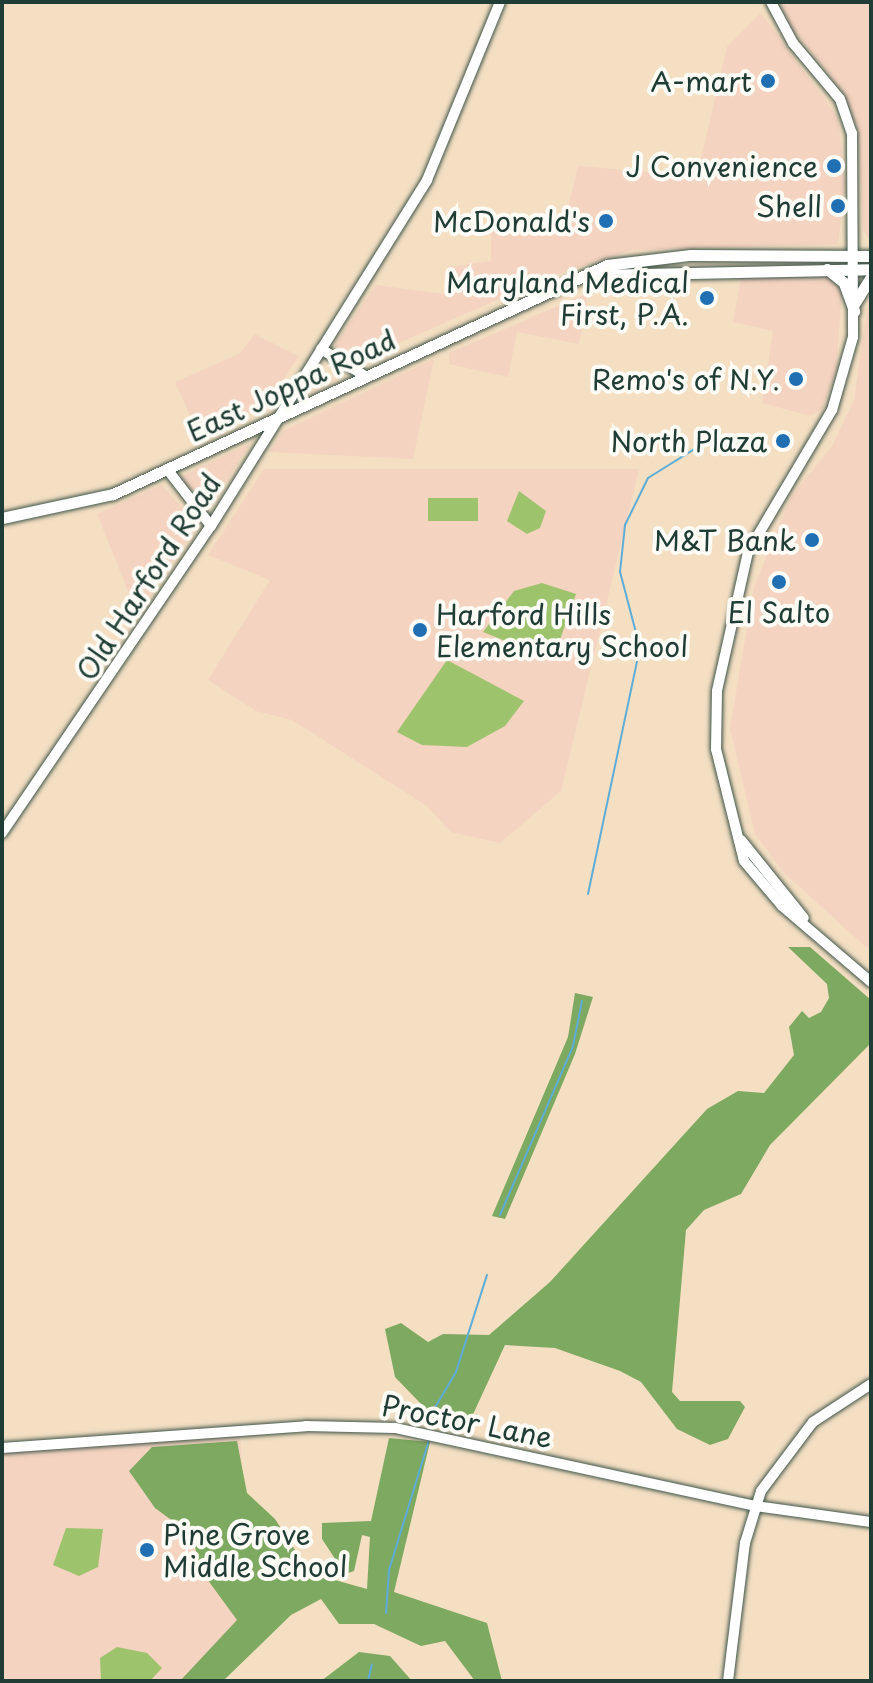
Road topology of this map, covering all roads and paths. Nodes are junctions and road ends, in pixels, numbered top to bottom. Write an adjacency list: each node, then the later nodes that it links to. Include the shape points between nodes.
1 (500, 2): 11 (street, Old Harford Road, via 443,151)
2 (771, 2): 3 (street, via 844,108 856,157)
3 (855, 256): 4 (main road, East Joppa Road); 6 (street); 8 (main road, East Joppa Road, via 671,255 607,265)
4 (871, 256)
5 (826, 269): 6 (main road, East Joppa Road); 8 (main road, East Joppa Road); 10 (main road, via 844,283)
6 (855, 269): 7 (main road, East Joppa Road); 10 (street)
7 (871, 269)
8 (594, 275): 12 (main road, East Joppa Road)
9 (871, 277): 10 (main road)
10 (854, 308): 18 (street, via 832,410 770,504 741,578 715,724 721,786 760,883)
11 (321, 349): 12 (street); 13 (street, Old Harford Road)
12 (365, 376): 13 (main road, East Joppa Road)
13 (278, 417): 14 (main road, East Joppa Road); 16 (street, Old Harford Road)
14 (167, 469): 15 (main road, East Joppa Road, via 85,503); 16 (street)
15 (2, 518)
16 (211, 526): 17 (street, Old Harford Road)
17 (2, 833)
18 (859, 970): 19 (street); 20 (street)
19 (871, 973)
20 (871, 982)
21 (871, 1384): 23 (street, via 801,1434)
22 (2, 1448): 23 (street, Proctor Lane, via 306,1426 395,1428)
23 (755, 1506): 24 (street, Proctor Lane); 25 (street)
24 (871, 1522)
25 (728, 1681)

